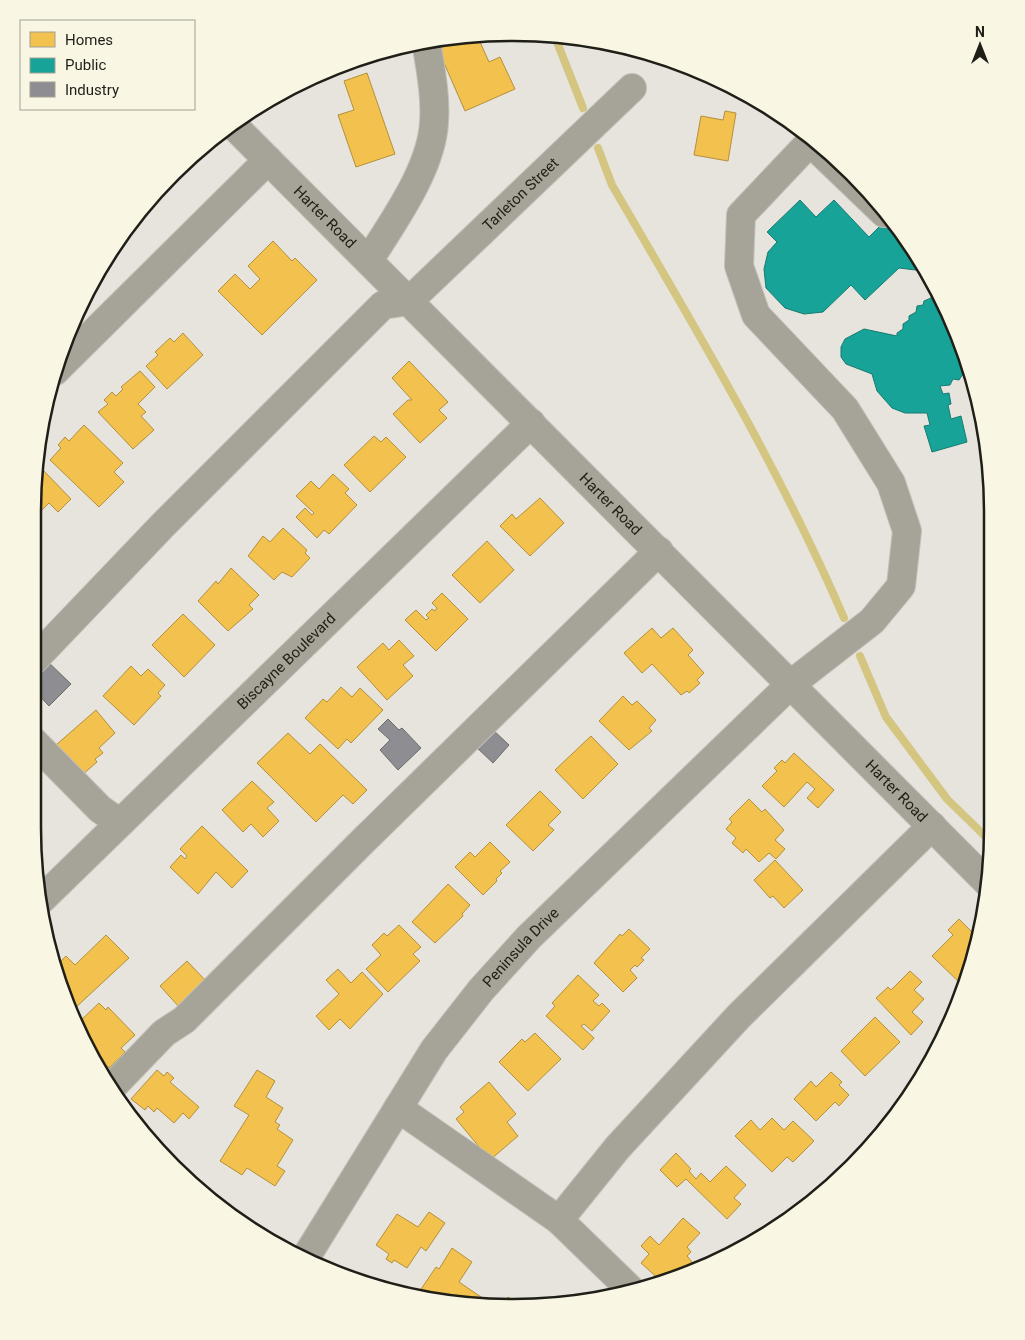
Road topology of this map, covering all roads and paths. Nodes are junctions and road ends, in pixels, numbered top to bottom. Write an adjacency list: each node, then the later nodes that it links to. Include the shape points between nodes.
1 (427, 49): 6 (street, via 434,123 430,141 413,190)
2 (632, 88): 7 (street, Tarleton Street)
3 (238, 130): 5 (street, Harter Road)
4 (807, 145): 12 (street, Peninsula Drive, via 741,216 739,266 756,315 845,409 891,483 907,531 901,586 872,621)
5 (268, 160): 6 (street, Harter Road); 8 (street)
6 (369, 260): 7 (street, Harter Road)
7 (409, 301): 9 (street, Harter Road); 11 (street, via 383,305 163,525)
8 (67, 360)
9 (530, 423): 10 (street, Harter Road); 14 (street, Biscayne Boulevard)
10 (659, 551): 12 (street, Harter Road); 18 (street, via 184,1020 164,1033)
11 (41, 653)
12 (791, 684): 15 (street, Harter Road); 19 (street, Peninsula Drive, via 537,930 480,990 434,1050)
13 (41, 749): 14 (street, via 100,809)
14 (120, 824): 17 (street, Biscayne Boulevard)
15 (932, 826): 16 (street, Harter Road); 20 (street, via 738,1016 618,1146)
16 (981, 876)
17 (46, 895)
18 (117, 1083)
19 (398, 1108): 20 (street); 21 (street, Peninsula Drive)
20 (559, 1220): 22 (street)
21 (309, 1252)
22 (626, 1285)

